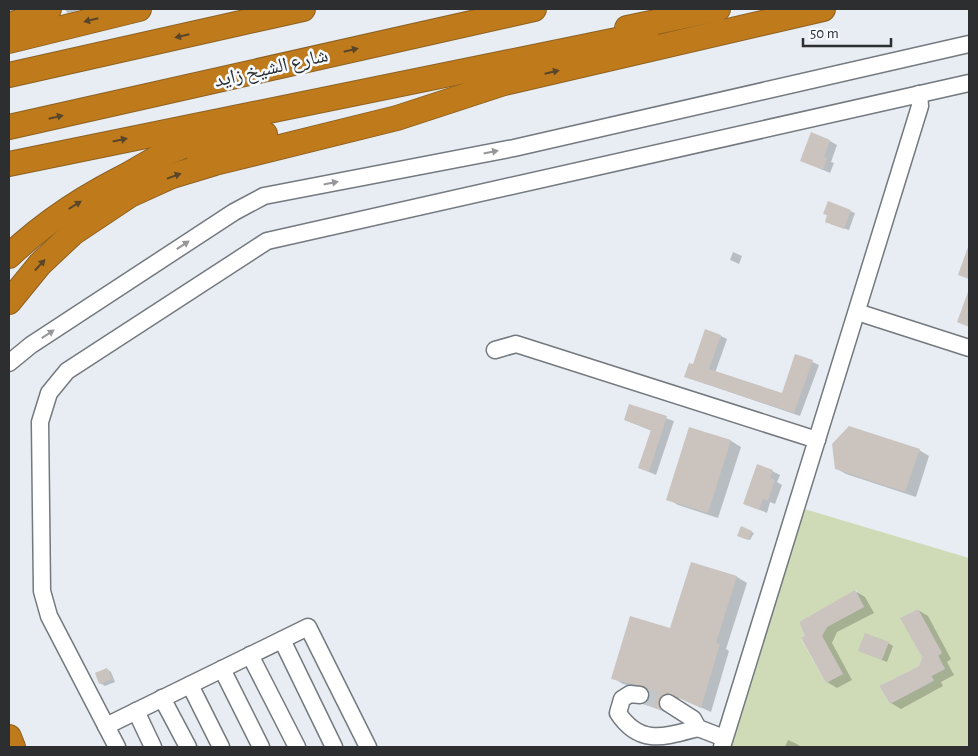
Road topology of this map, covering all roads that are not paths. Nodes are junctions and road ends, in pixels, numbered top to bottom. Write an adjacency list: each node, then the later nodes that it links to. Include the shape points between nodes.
1 (49, 9): 10 (highway)
2 (139, 9): 11 (highway, one-way to 11)
3 (262, 9): 9 (highway)
4 (303, 9): 9 (highway)
5 (534, 9): 17 (highway, شارع الشيخ زايد, one-way to 5)
6 (718, 9): 13 (highway, via 556,43)
7 (771, 9): 13 (highway)
8 (823, 9): 13 (highway, one-way to 8)
9 (229, 25): 14 (highway, one-way to 14)
10 (9, 26)
11 (9, 41)
12 (969, 44): 26 (lane, one-way to 12, via 234,212 264,196 514,148)
13 (505, 73): 18 (highway, one-way to 13); 21 (highway, one-way to 13, via 69,208 124,177 162,161 432,95); 22 (highway, one-way to 13, via 40,264 73,233 110,207 151,185 193,169 370,125)
14 (9, 75)
15 (969, 83): 16 (lane)
16 (919, 94): 23 (lane, via 920,106); 36 (lane, via 267,241 66,372 49,393 40,422 42,591 49,616)
17 (9, 128)
18 (38, 157): 19 (highway); 20 (highway)
19 (9, 164)
20 (9, 170)
21 (9, 256)
22 (9, 302)
23 (857, 312): 24 (lane); 27 (lane)
24 (969, 348)
25 (495, 350): 27 (lane, via 516,344)
26 (9, 363)
27 (817, 440): 39 (lane)
28 (282, 640): 29 (lane); 47 (lane); 48 (lane, via 308,627)
29 (250, 655): 30 (lane); 46 (lane)
30 (222, 669): 31 (lane); 45 (lane)
31 (190, 685): 33 (lane); 44 (lane)
32 (640, 695): 37 (lane, via 630,694 622,699 618,713 628,728 658,738)
33 (162, 698): 35 (lane); 43 (lane)
34 (668, 703): 37 (lane, via 693,719)
35 (136, 712): 36 (lane); 42 (lane)
36 (106, 726): 41 (lane)
37 (698, 728): 39 (lane)
38 (9, 737): 40 (highway)
39 (723, 743)
40 (13, 747)
41 (117, 747)
42 (153, 747)
43 (188, 747)
44 (221, 747)
45 (261, 747)
46 (297, 747)
47 (334, 747)
48 (368, 747)

